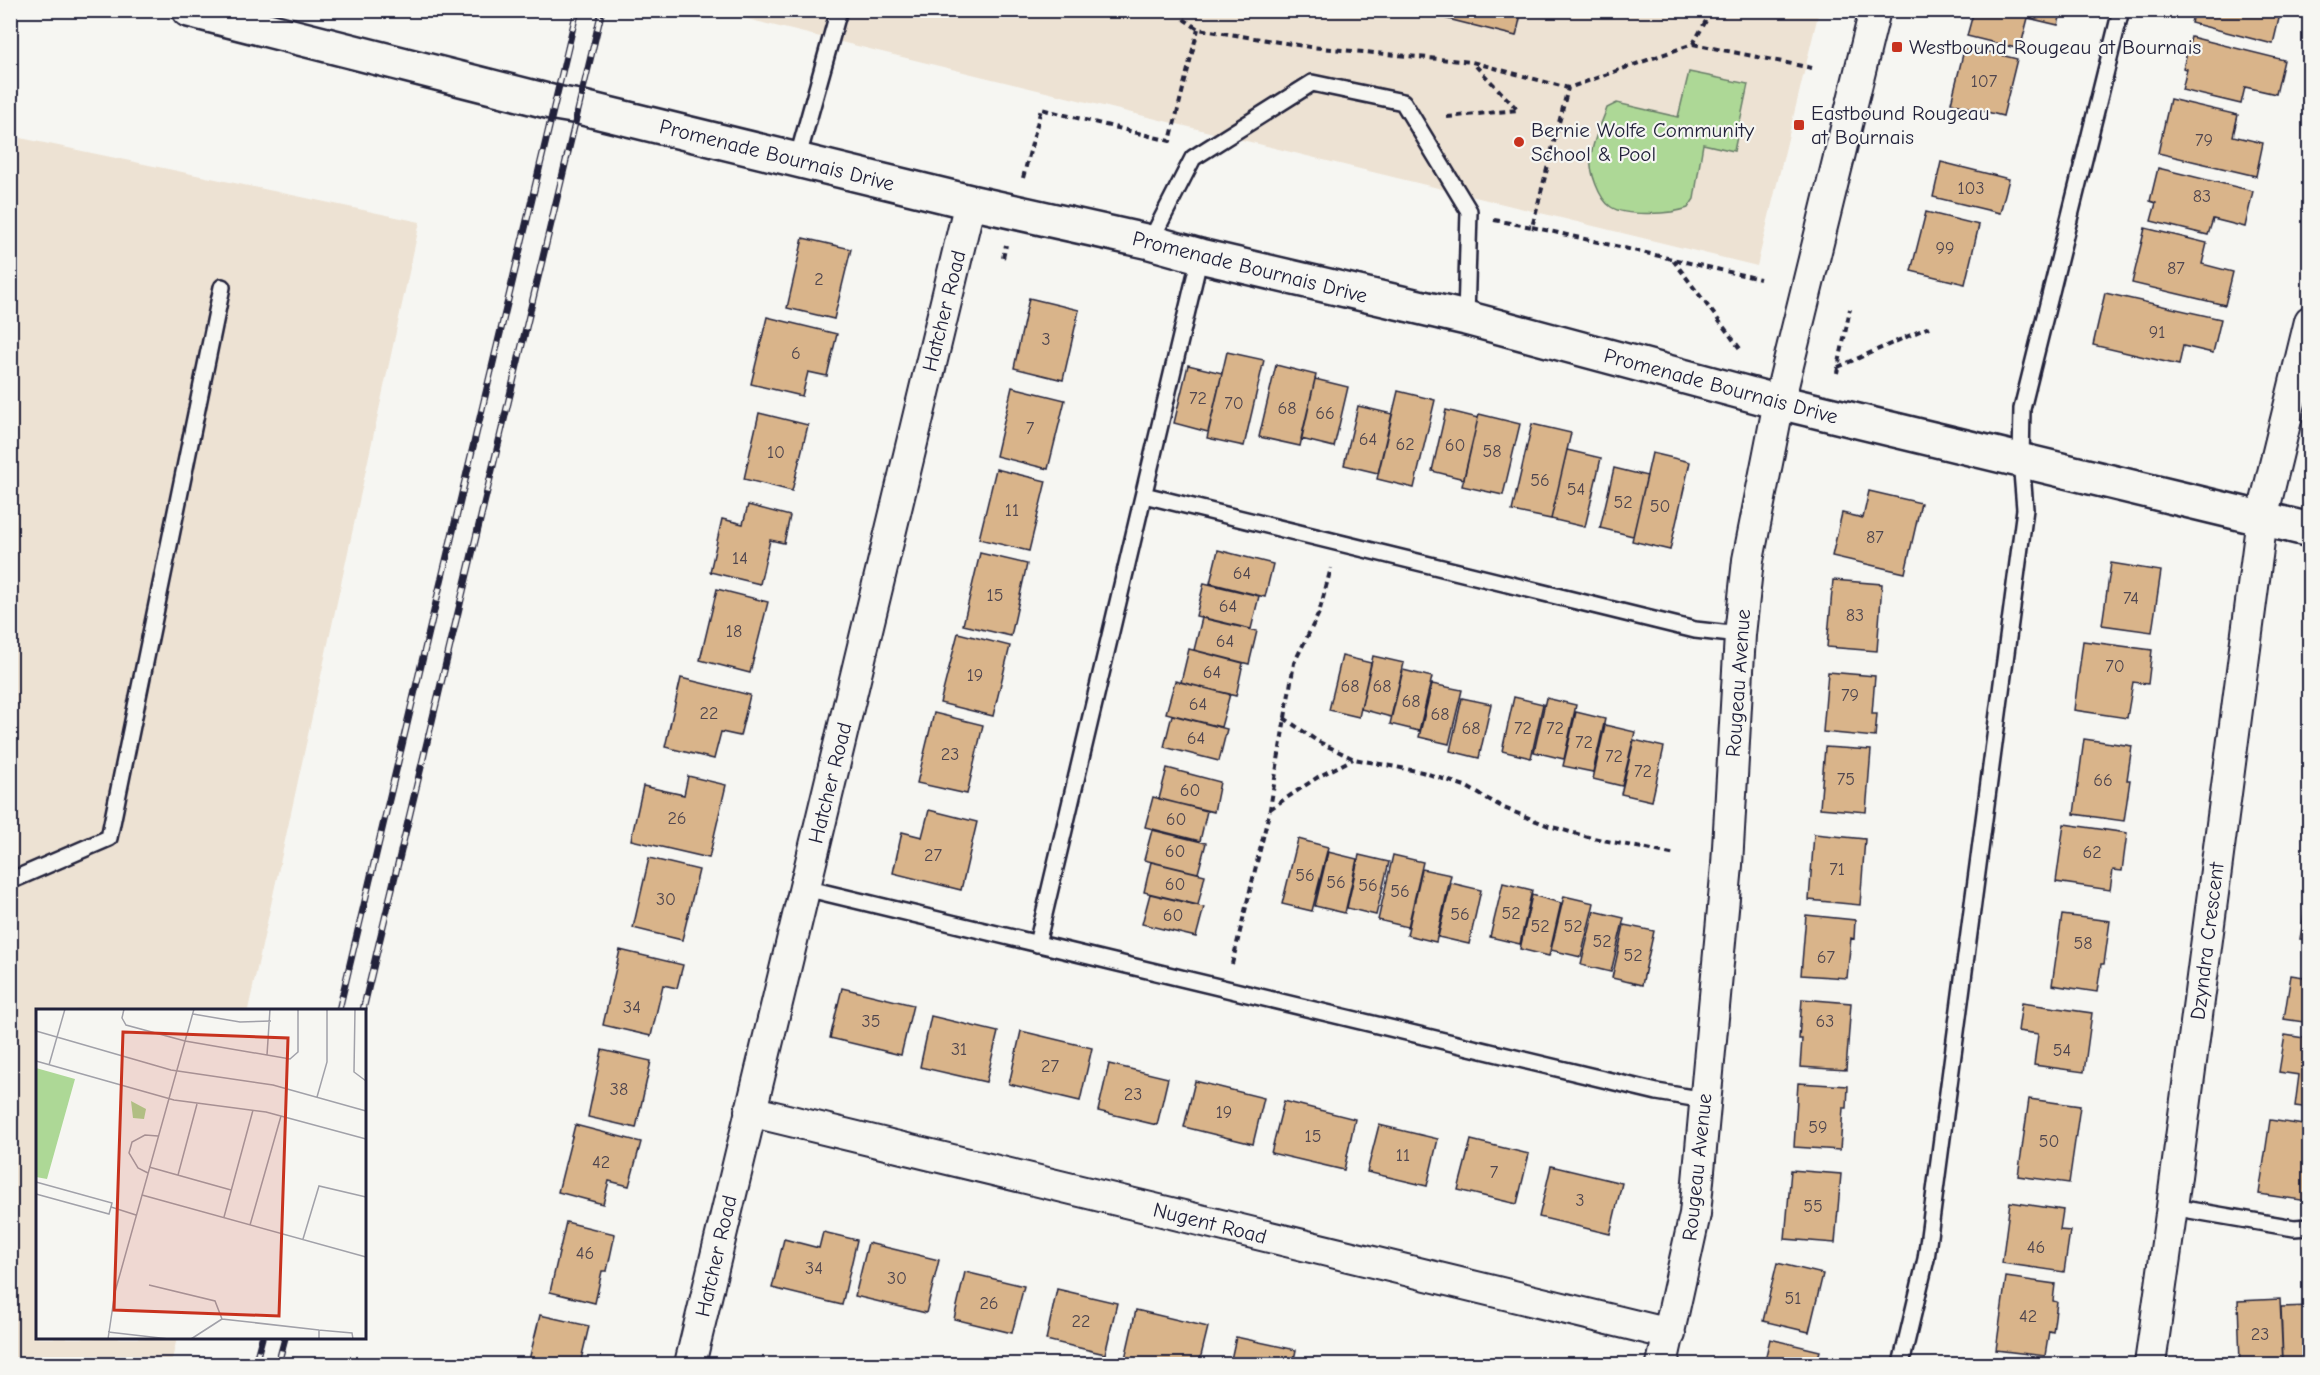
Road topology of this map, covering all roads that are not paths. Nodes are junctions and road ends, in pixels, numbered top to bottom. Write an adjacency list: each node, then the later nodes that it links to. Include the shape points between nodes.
1 (189, 10): 5 (street, Promenade Bournais Drive)
2 (839, 10): 5 (lane)
3 (1875, 10): 12 (street, Rougeau Avenue)
4 (2121, 10): 13 (lane, via 2022,409)
5 (797, 160): 6 (street, Promenade Bournais Drive)
6 (970, 202): 7 (street, Promenade Bournais Drive); 19 (street, Hatcher Road)
7 (1150, 242): 8 (street, Promenade Bournais Drive); 10 (lane, via 1193,158 1312,83 1403,102 1469,211)
8 (1200, 256): 10 (street, Promenade Bournais Drive); 14 (lane)
9 (222, 287): 18 (lane, via 109,838)
10 (1466, 318): 12 (street, Promenade Bournais Drive)
11 (2310, 321): 15 (street, Dzyndra Crescent)
12 (1779, 402): 13 (street, Promenade Bournais Drive); 17 (street, Rougeau Avenue, via 1748,560)
13 (2021, 460): 15 (street, Promenade Bournais Drive); 28 (lane, via 2025,502 2022,532 1926,1259)
14 (1144, 495): 17 (lane, via 1695,630); 20 (lane)
15 (2262, 518): 16 (street, Promenade Bournais Drive); 23 (street, Dzyndra Crescent)
16 (2310, 530)
17 (1740, 635): 21 (street, Rougeau Avenue, via 1727,865)
18 (10, 881)
19 (805, 888): 20 (lane); 22 (street, Hatcher Road)
20 (1037, 944): 21 (lane, via 1657,1092)
21 (1705, 1100): 25 (street, Rougeau Avenue, via 1695,1215)
22 (750, 1111): 25 (street, Nugent Road); 26 (street, Hatcher Road)
23 (2172, 1207): 24 (lane, via 2294,1228); 29 (street, Dzyndra Crescent)
24 (2310, 1227)
25 (1670, 1334): 27 (street, Rougeau Avenue)
26 (690, 1365)
27 (1662, 1365)
28 (1901, 1365)
29 (2150, 1365)

